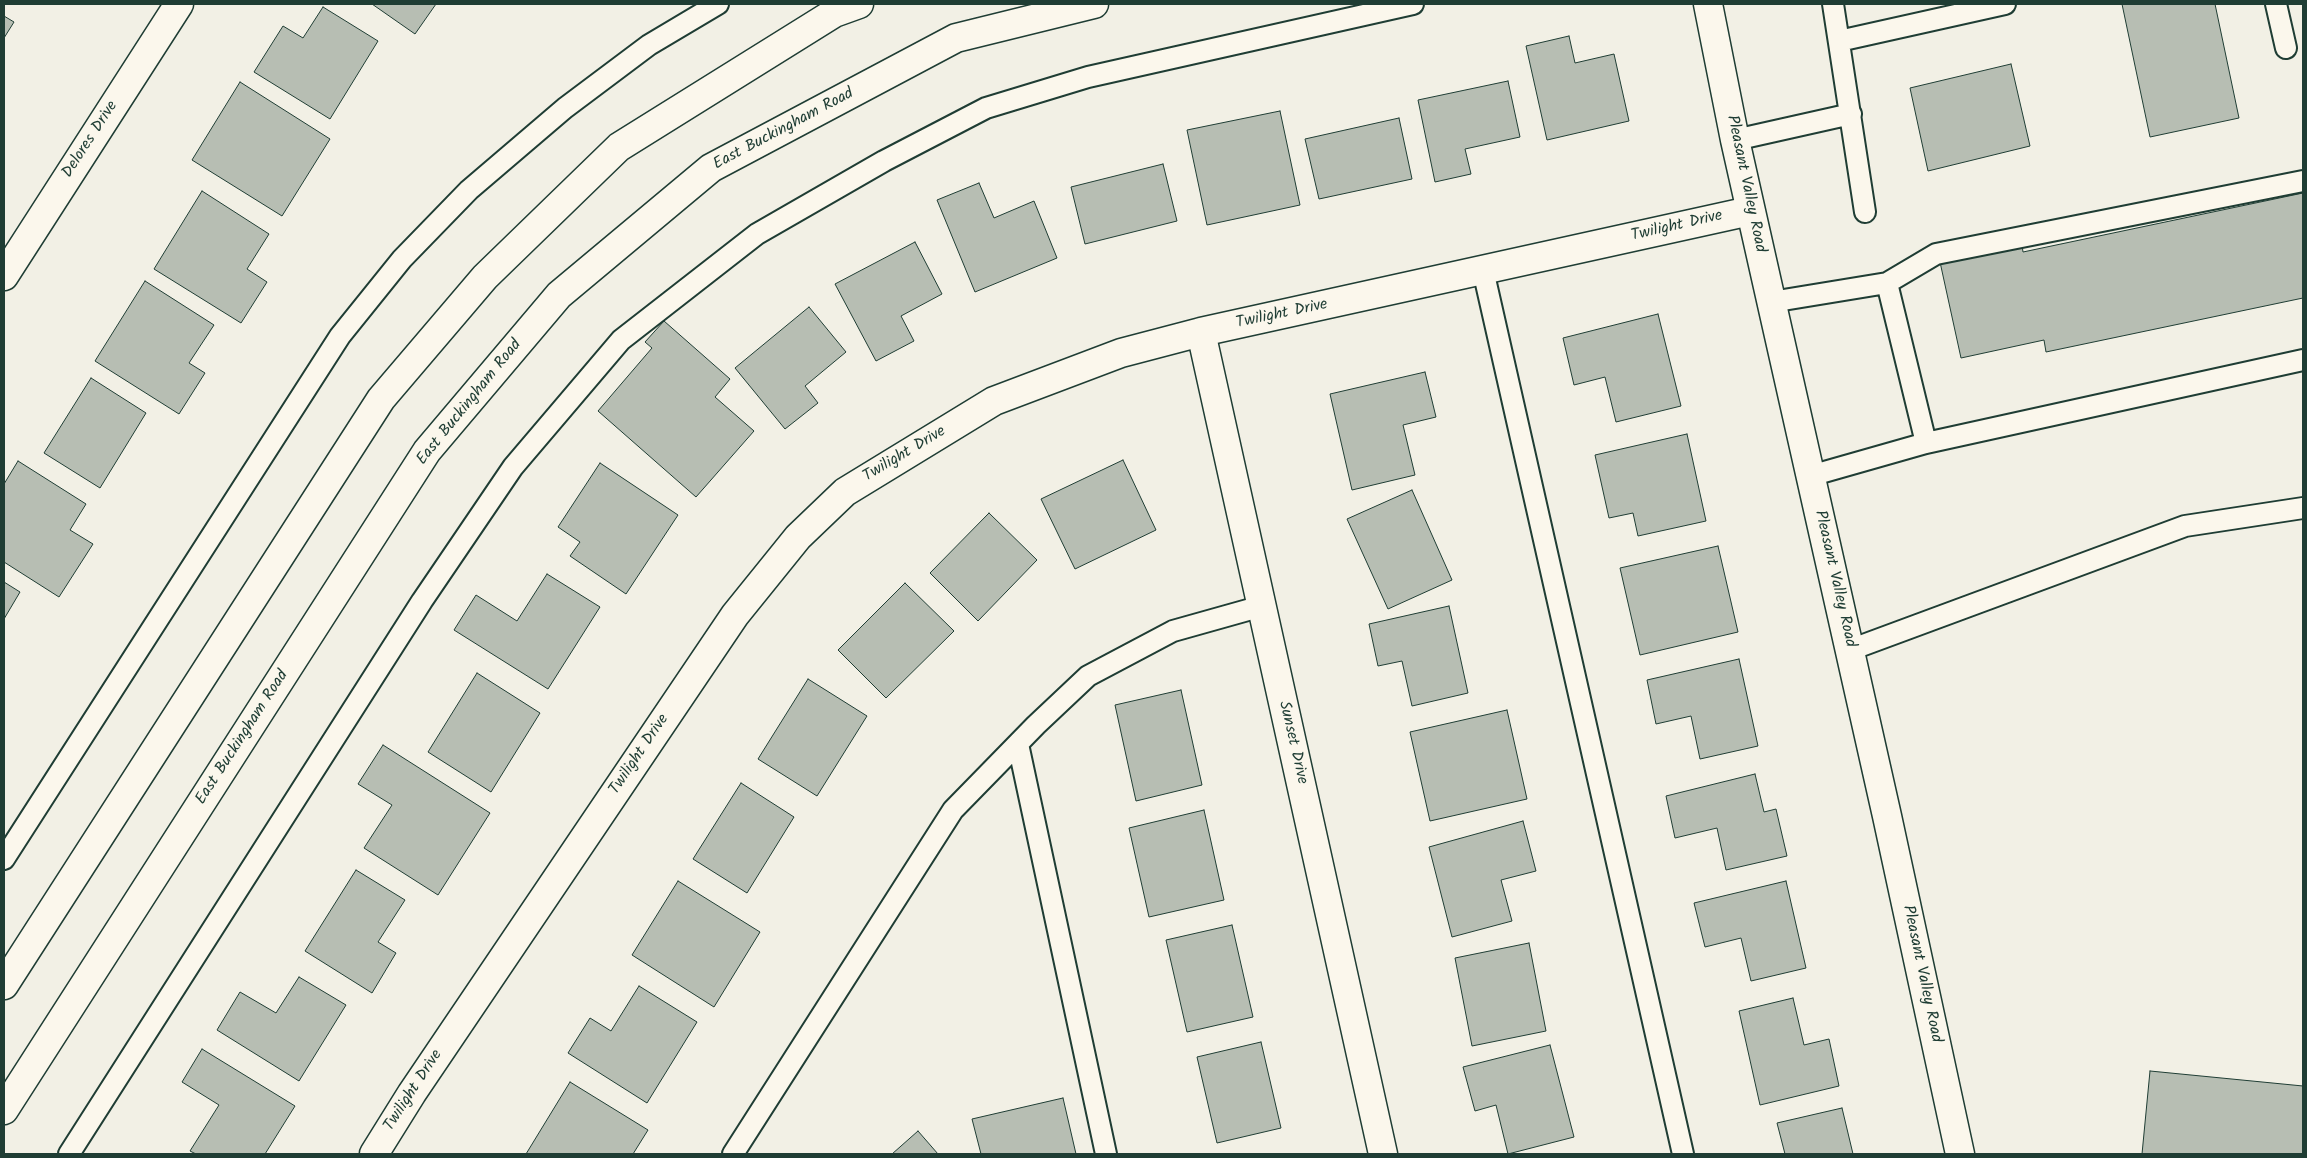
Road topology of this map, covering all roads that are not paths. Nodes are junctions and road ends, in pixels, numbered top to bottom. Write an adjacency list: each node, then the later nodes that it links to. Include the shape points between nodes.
1 (179, 4): 18 (street, Delores Drive)
2 (718, 4): 29 (lane, via 650,45 565,108 469,190 402,259 340,336)
3 (859, 4): 30 (street, via 834,13 619,147 485,277 381,399)
4 (1094, 4): 31 (street, East Buckingham Road, via 956,38 711,168 559,295 427,451)
5 (1413, 4): 32 (lane, via 1088,77 986,108 884,161 757,234 621,340 513,467 422,601)
6 (1708, 4): 13 (street, Pleasant Valley Road)
7 (1833, 4): 10 (lane)
8 (2005, 4): 10 (lane)
9 (2276, 4): 11 (lane)
10 (1839, 40): 12 (lane)
11 (2286, 48)
12 (1851, 114): 13 (lane); 16 (lane)
13 (1735, 140): 15 (street, Pleasant Valley Road)
14 (2303, 181): 19 (lane, via 1936,254)
15 (1750, 211): 17 (street, Twilight Drive); 20 (street, Pleasant Valley Road)
16 (1864, 212)
17 (1484, 270): 21 (street, Twilight Drive); 37 (lane)
18 (4, 276)
19 (1887, 282): 20 (lane); 23 (lane)
20 (1771, 302): 24 (street, Pleasant Valley Road)
21 (1202, 332): 26 (street, Sunset Drive); 33 (street, Twilight Drive, via 1121,353 994,401 845,492 798,537 735,615)
22 (2303, 360): 23 (lane)
23 (1926, 443): 24 (lane)
24 (1810, 476): 27 (street, Pleasant Valley Road)
25 (2303, 508): 27 (lane, via 2185,526)
26 (1262, 606): 28 (lane, via 1173,631 1088,676); 36 (street, Sunset Drive)
27 (1850, 650): 38 (street, Pleasant Valley Road)
28 (1018, 744): 34 (lane, via 953,810); 35 (lane)
29 (4, 859)
30 (4, 985)
31 (4, 1110)
32 (69, 1154)
33 (374, 1154)
34 (733, 1154)
35 (1106, 1154)
36 (1384, 1154)
37 (1682, 1154)
38 (1960, 1154)

